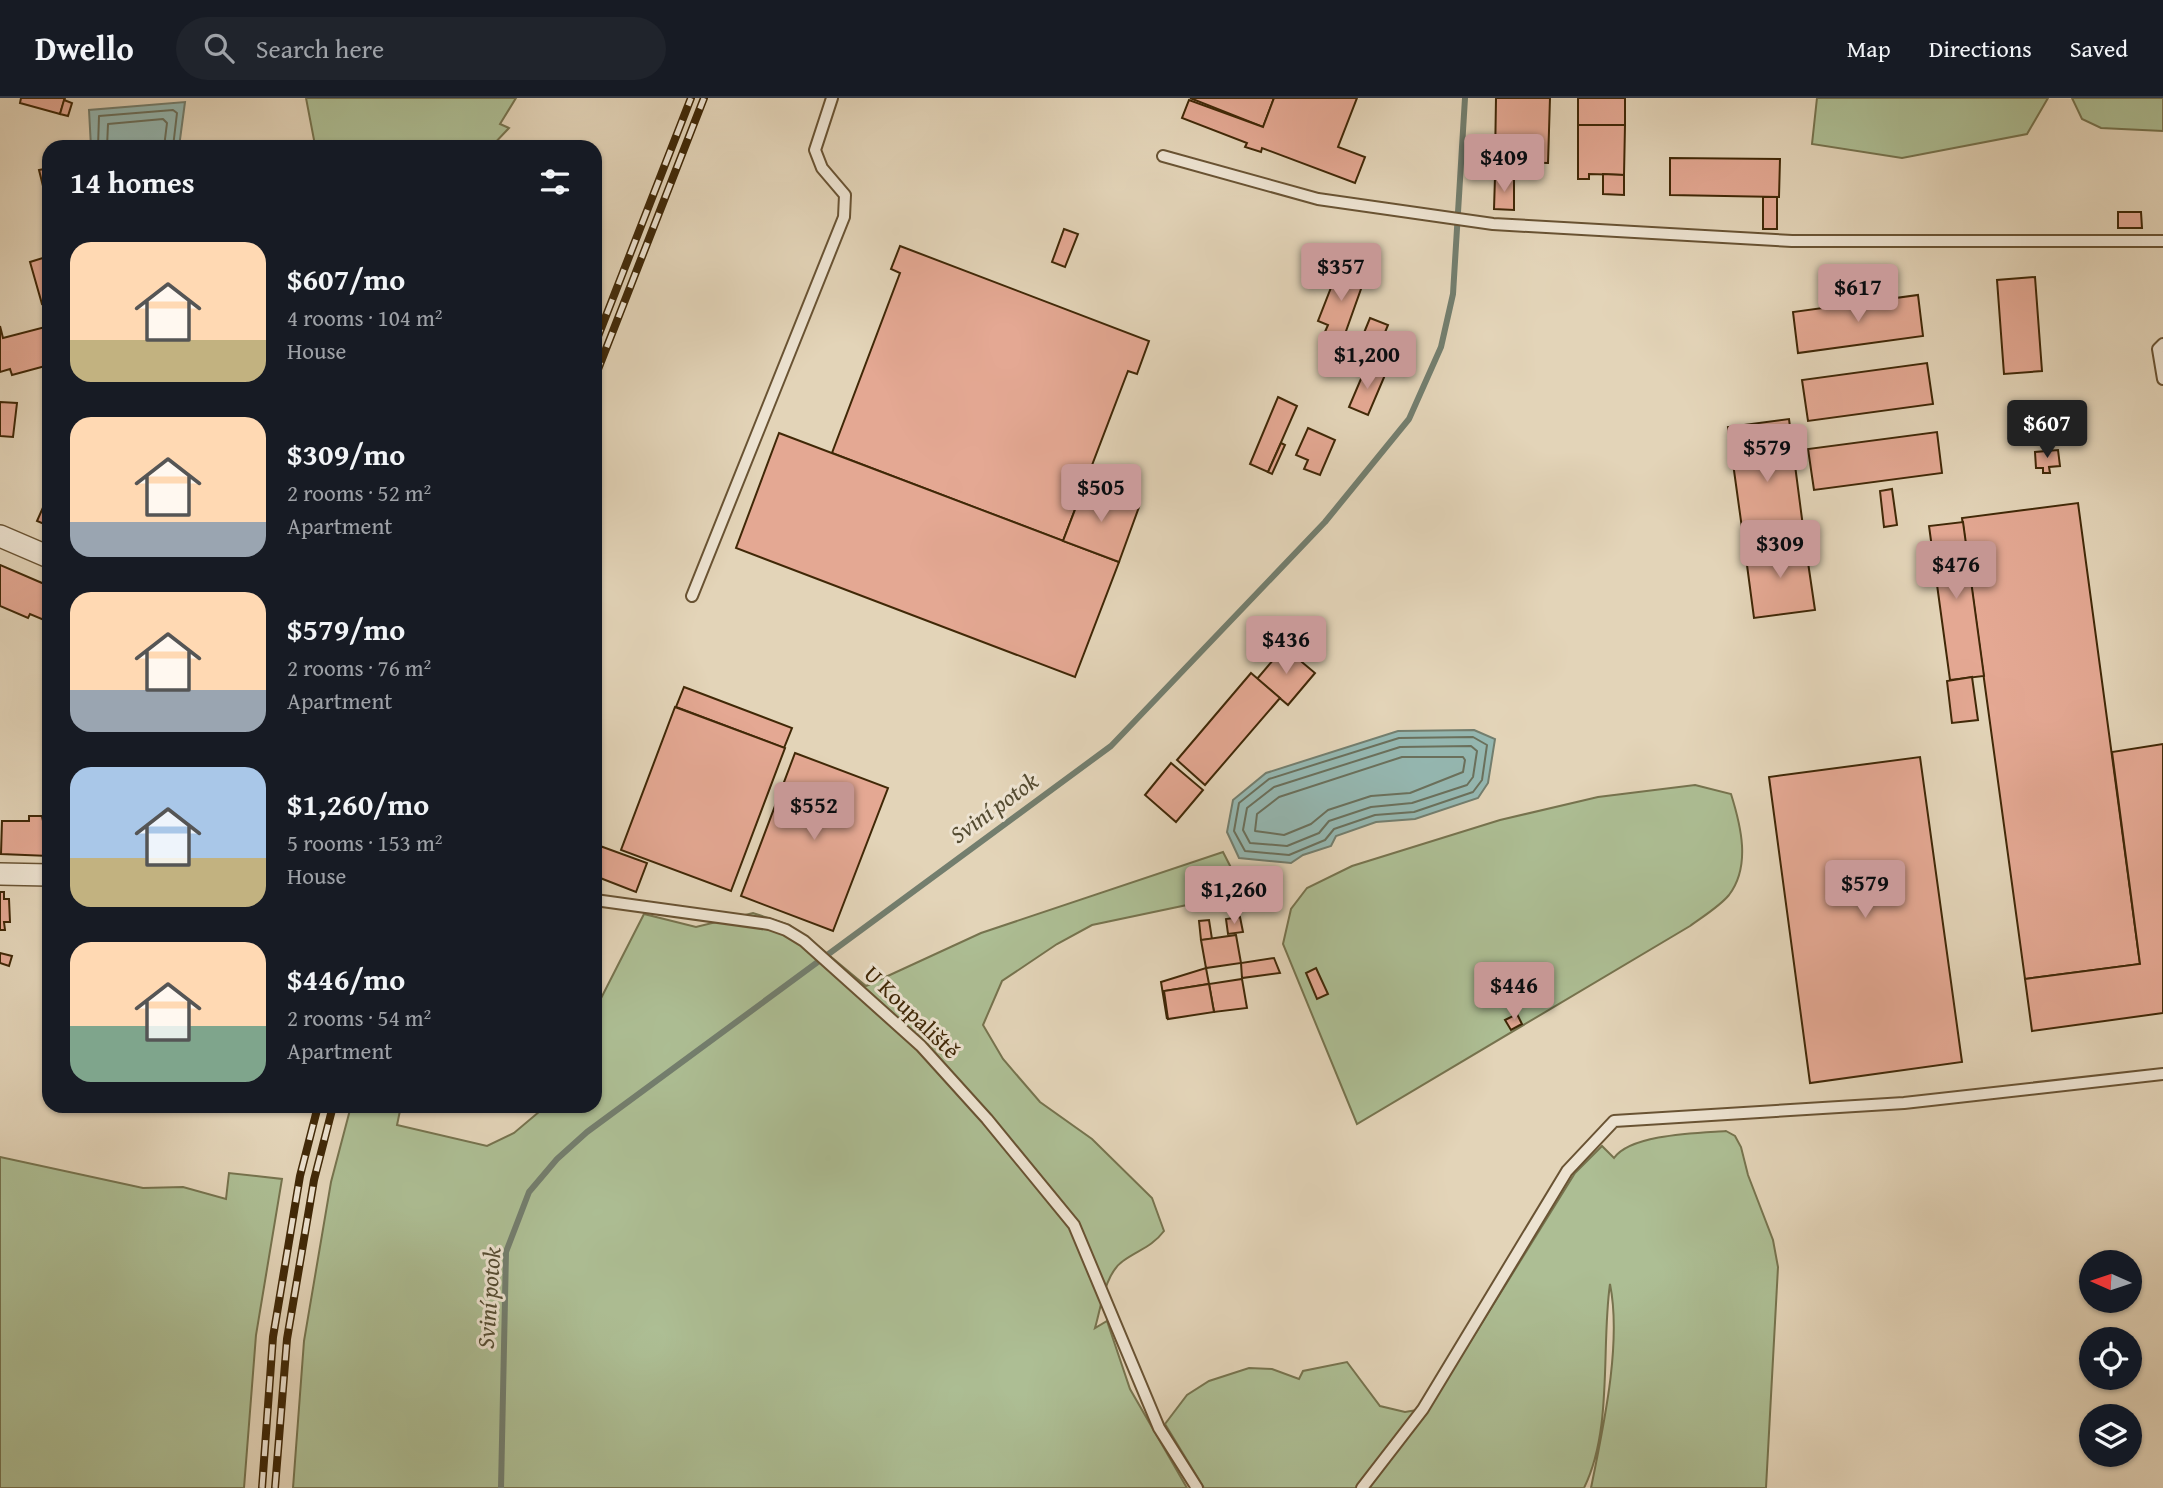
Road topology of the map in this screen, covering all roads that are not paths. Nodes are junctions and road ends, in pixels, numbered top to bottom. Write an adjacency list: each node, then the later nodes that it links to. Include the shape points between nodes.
1 (832, 98): 8 (lane, via 815,150 822,168 845,195 844,217)
2 (1163, 156): 3 (lane, via 1318,199 1493,224 1793,241)
3 (2163, 242)
4 (2163, 344): 5 (lane, via 2158,349)
5 (2163, 379)
6 (0, 536): 7 (street)
7 (42, 554)
8 (692, 596)
9 (0, 874): 10 (street)
10 (42, 875)
11 (602, 901): 13 (lane, U Koupaliště, via 769,924 804,941 921,1046 1074,1225 1159,1429)
12 (2163, 1074): 14 (lane, via 1904,1103 1614,1121 1567,1171 1423,1409)
13 (1197, 1488)
14 (1362, 1488)

